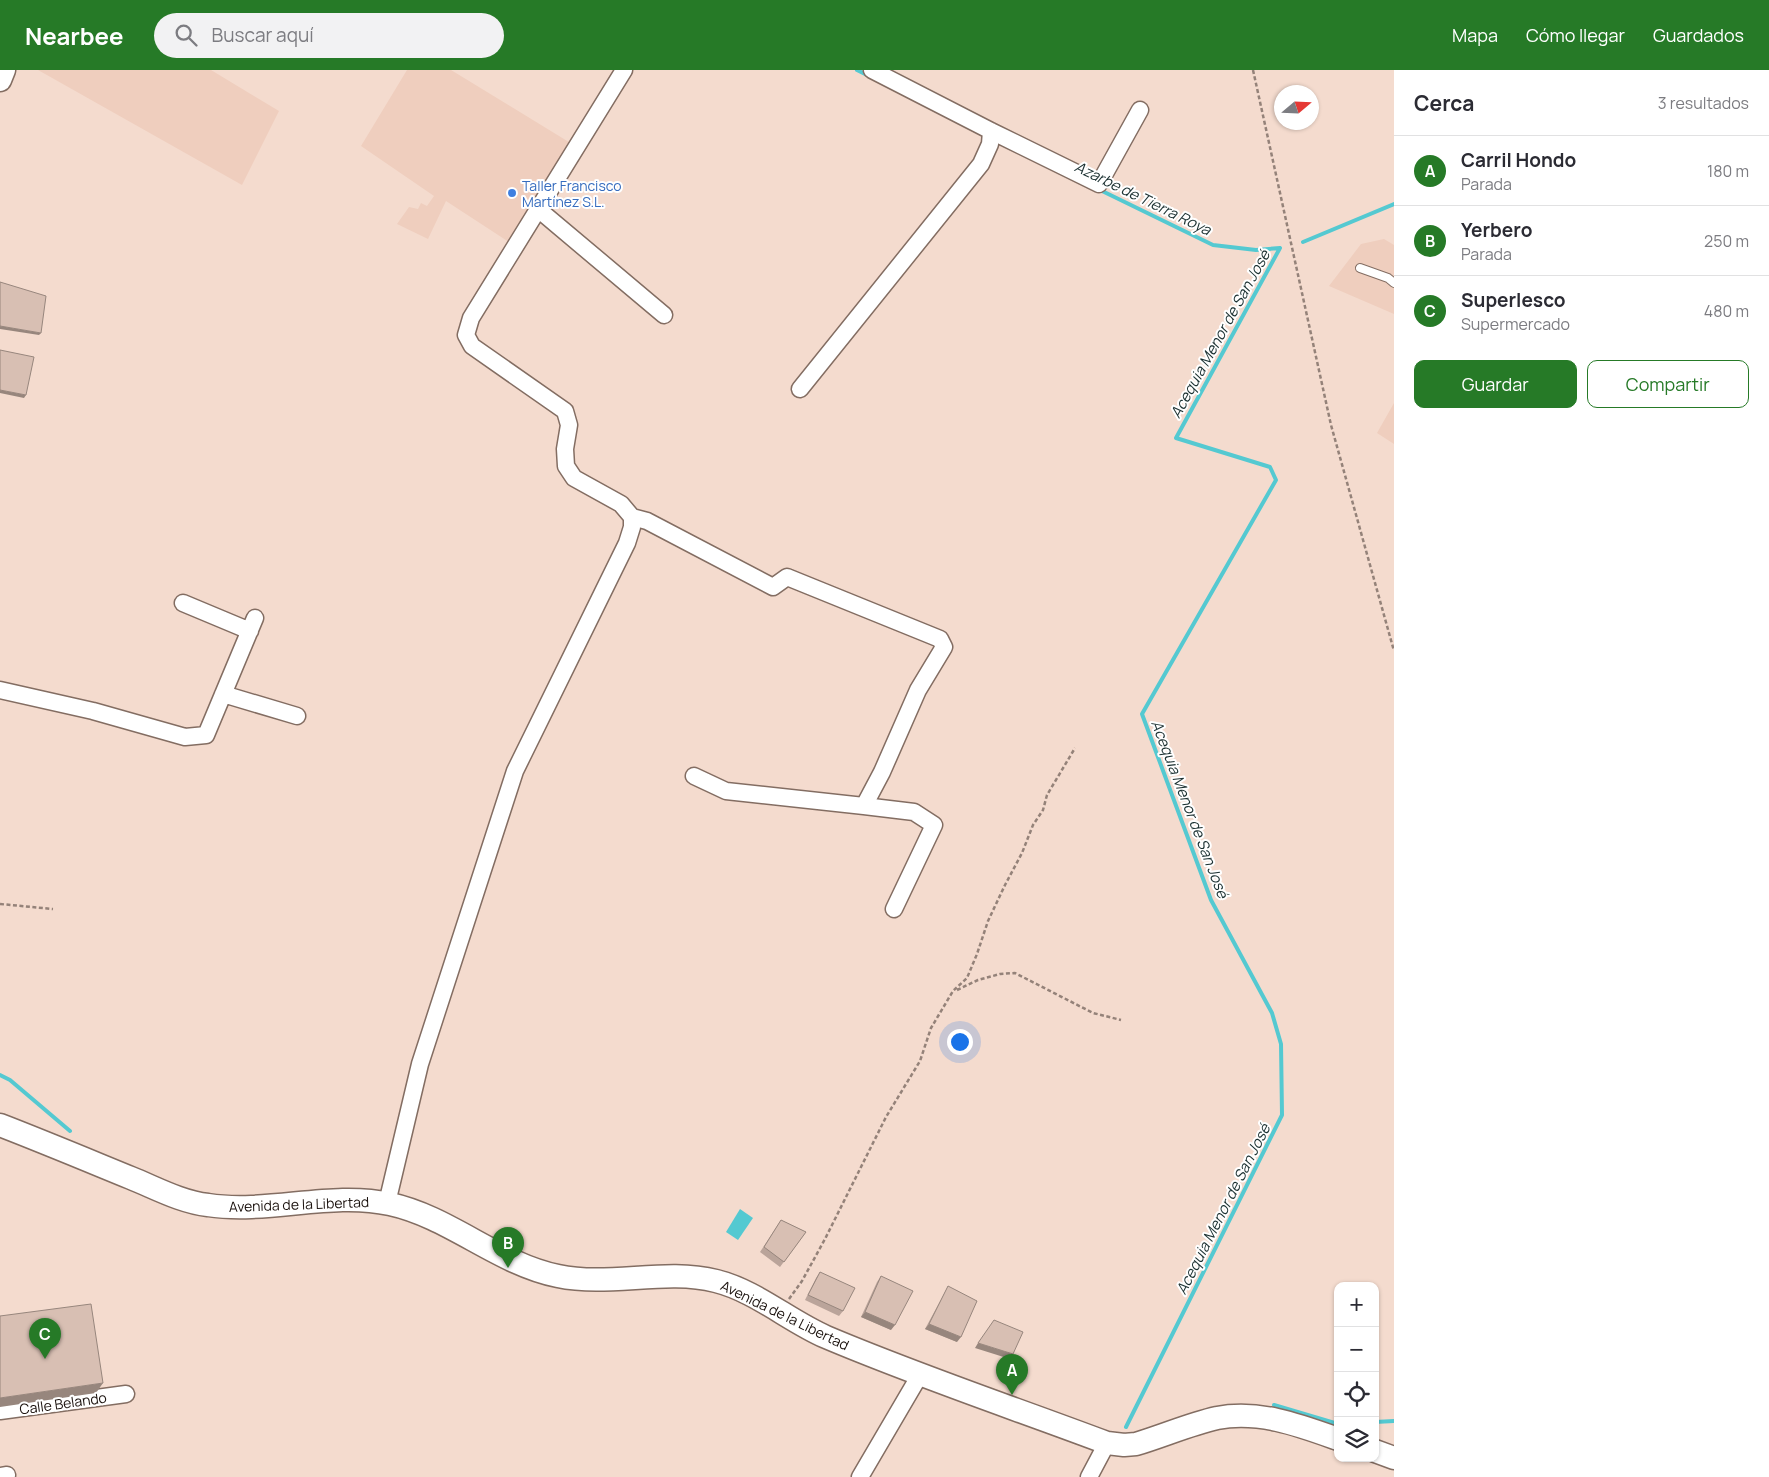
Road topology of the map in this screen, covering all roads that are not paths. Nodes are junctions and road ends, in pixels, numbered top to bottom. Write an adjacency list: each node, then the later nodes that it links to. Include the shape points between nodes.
1 (4, 70): 4 (main road)
2 (624, 70): 7 (street)
3 (872, 70): 6 (street)
4 (0, 80)
5 (1140, 110): 6 (street, via 1099,184)
6 (991, 131): 11 (street, via 990,144 981,164)
7 (538, 209): 10 (street); 12 (street, via 471,318 466,335 472,346 565,411 569,425 566,466 574,478 621,504)
8 (1360, 268): 9 (lane)
9 (1394, 283)
10 (664, 316)
11 (800, 389)
12 (632, 517): 18 (street, via 647,521 773,587 788,577 940,639 944,647 918,690); 21 (street, via 626,543 515,771 420,1064)
13 (183, 603): 15 (street, via 253,624)
14 (0, 690): 15 (street, via 185,736 206,735)
15 (224, 694): 16 (street)
16 (297, 716)
17 (694, 776): 18 (street, via 726,791)
18 (864, 806): 19 (street, via 914,812 934,825)
19 (894, 909)
20 (0, 1124): 21 (main road, Avenida de la Libertad, via 174,1196 206,1205 339,1201)
21 (387, 1203): 22 (main road, Avenida de la Libertad, via 417,1212 499,1254 546,1273 575,1278 703,1278 734,1288 824,1336)
22 (921, 1374): 26 (main road, Avenida de la Libertad); 29 (street)
23 (126, 1394): 24 (street, Calle Belando)
24 (0, 1412)
25 (1334, 1437): 26 (main road, Avenida de la Libertad, via 1273,1419 1238,1416 1210,1420 1136,1444)
26 (1107, 1443): 30 (street)
27 (1379, 1452): 28 (main road)
28 (1394, 1458)
29 (860, 1477)
30 (1089, 1477)

